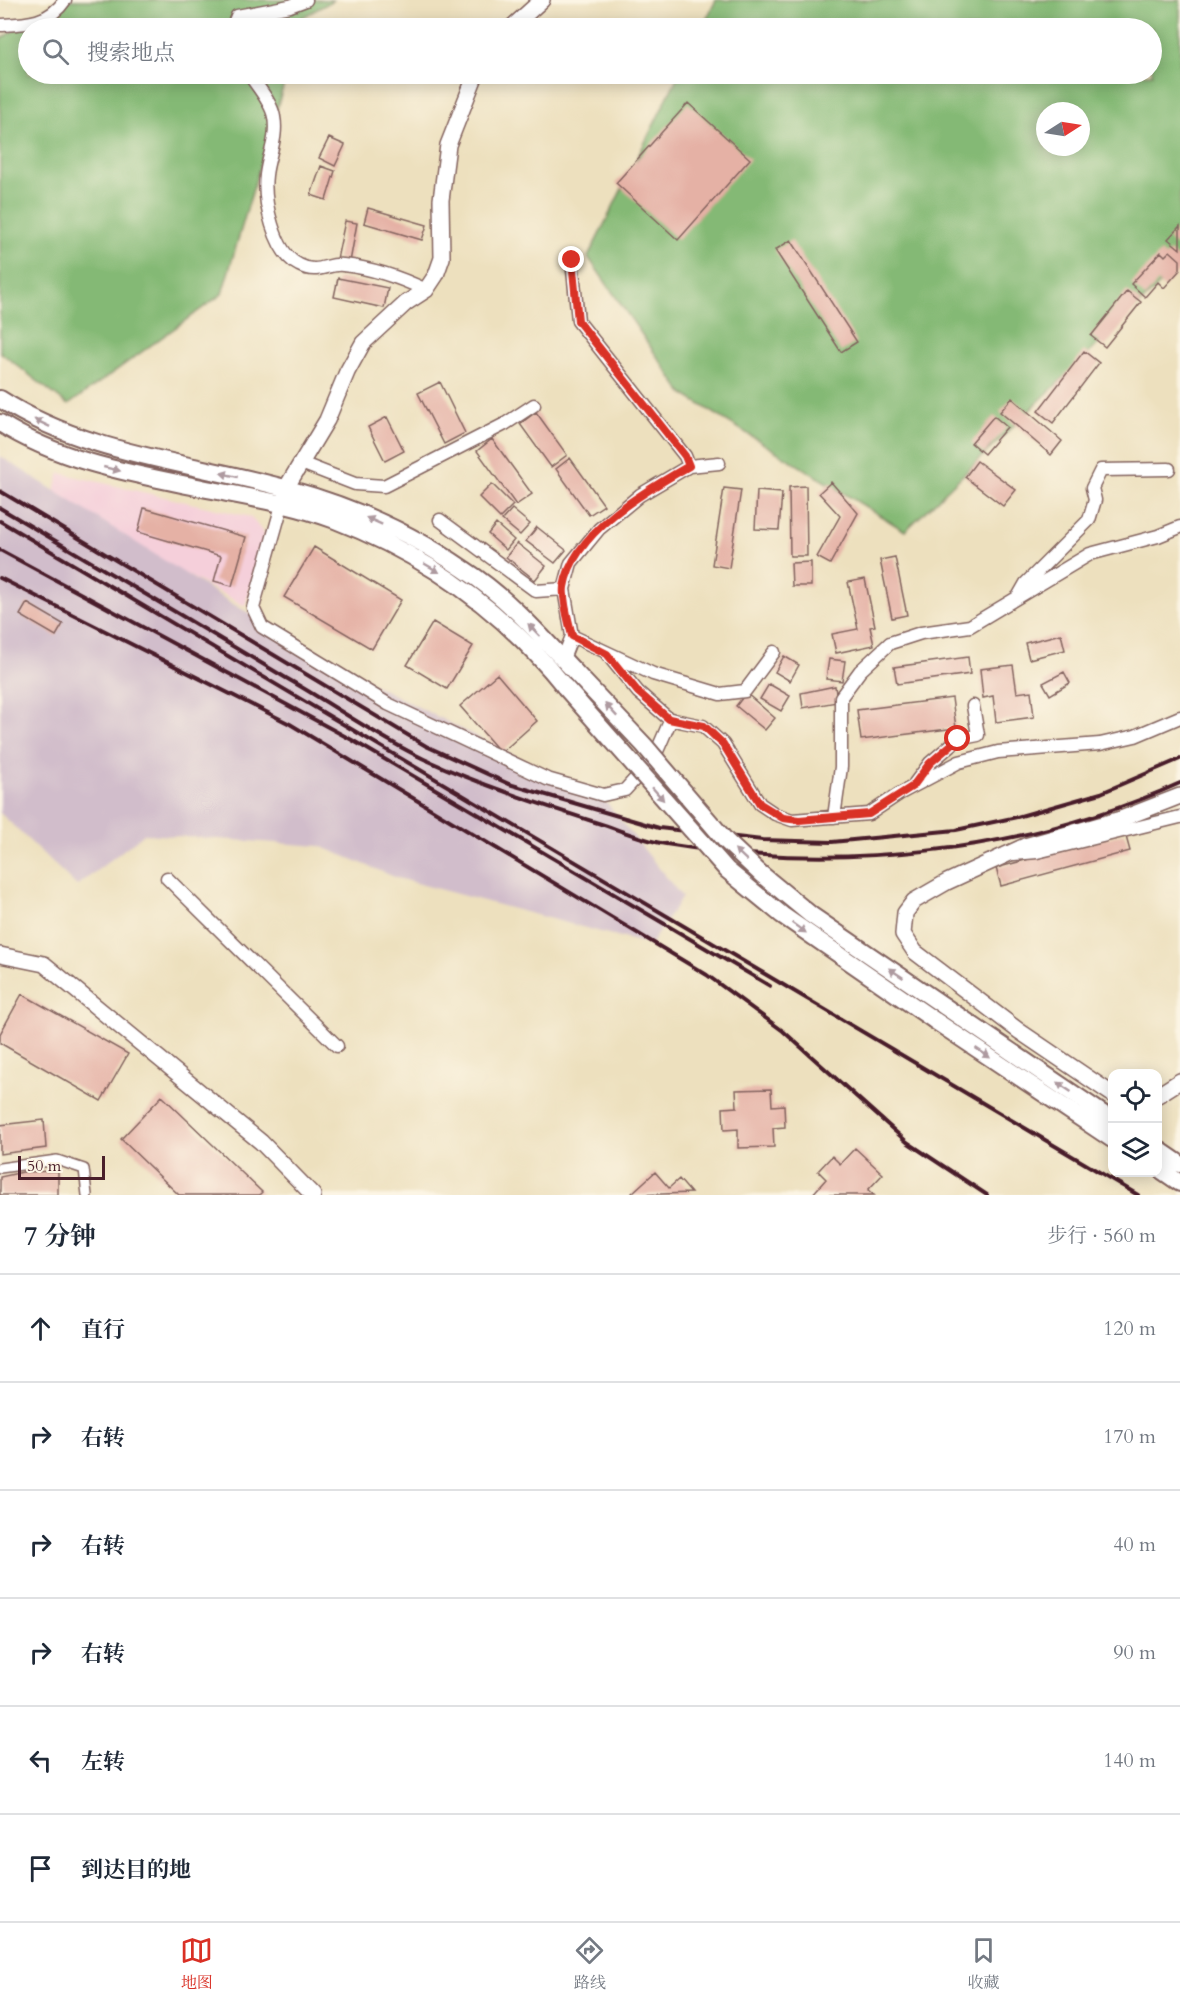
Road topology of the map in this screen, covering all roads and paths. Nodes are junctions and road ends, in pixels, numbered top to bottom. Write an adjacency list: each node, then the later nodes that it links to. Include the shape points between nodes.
1 (65, 0): 6 (street)
2 (306, 0): 7 (street)
3 (542, 0): 8 (street)
4 (19, 17): 5 (street)
5 (0, 18)
6 (45, 18)
7 (236, 18)
8 (522, 18)
9 (18, 23): 10 (street)
10 (0, 25)
11 (255, 84): 14 (street, via 274,116 274,147 265,192 283,251 293,262 307,268 321,270 340,264 403,279)
12 (472, 84): 14 (street, via 448,145 441,200 442,258)
13 (572, 260): 20 (street, via 578,321)
14 (426, 290): 18 (street, via 363,342 327,420)
15 (0, 399): 22 (main road, one-way to 15, via 89,442 38,421)
16 (534, 405): 18 (street, via 506,424 384,486 355,484)
17 (0, 423): 22 (main road, one-way to 22, via 92,464)
18 (301, 463): 22 (street)
19 (720, 463): 20 (street)
20 (689, 466): 25 (street, via 639,495 599,529 571,563)
21 (1169, 469): 26 (street, via 1101,470 1092,488 1095,500 1089,520 1026,582)
22 (284, 496): 30 (main road, one-way to 22, via 467,570 426,545 324,499); 33 (street, via 253,608 262,627 388,704 547,779 603,795 625,790 654,758); 45 (main road, one-way to 45, bridge, via 385,542 440,573 505,622 727,870 782,915 934,1020)
23 (440, 520): 25 (street, via 536,591)
24 (1180, 527): 26 (street, via 1090,554)
25 (564, 589): 27 (street)
26 (1017, 598): 36 (street, via 970,626 921,633 890,643 860,670 842,697 841,767)
27 (572, 636): 29 (street); 30 (street)
28 (774, 652): 29 (street, via 745,691 720,694 653,674)
29 (607, 654): 33 (street, via 638,692)
30 (563, 659): 46 (main road, one-way to 30, bridge, via 944,1006 811,915 761,874 726,841)
31 (973, 706): 34 (street, via 978,735 958,739 930,763)
32 (1180, 717): 34 (street, via 1135,736 1100,744 998,752 959,762)
33 (671, 719): 36 (street, via 704,726 723,744 760,804 775,814 799,820)
34 (913, 786): 36 (street, via 869,814)
35 (1180, 796): 38 (street, via 1121,819)
36 (834, 817)
37 (1180, 817): 38 (street, via 1037,852)
38 (1007, 854): 43 (street, via 914,901 903,920 906,941 1019,1031)
39 (167, 878): 41 (street)
40 (0, 955): 53 (street, via 44,964 261,1142)
41 (337, 1046)
42 (1180, 1081): 44 (street)
43 (1108, 1091)
44 (1162, 1092)
45 (1108, 1129)
46 (1108, 1129)
47 (1162, 1152): 48 (main road)
48 (1180, 1164)
49 (0, 1168): 52 (street, via 57,1160 84,1169)
50 (1162, 1171): 51 (main road)
51 (1180, 1183)
52 (87, 1195)
53 (313, 1195)

